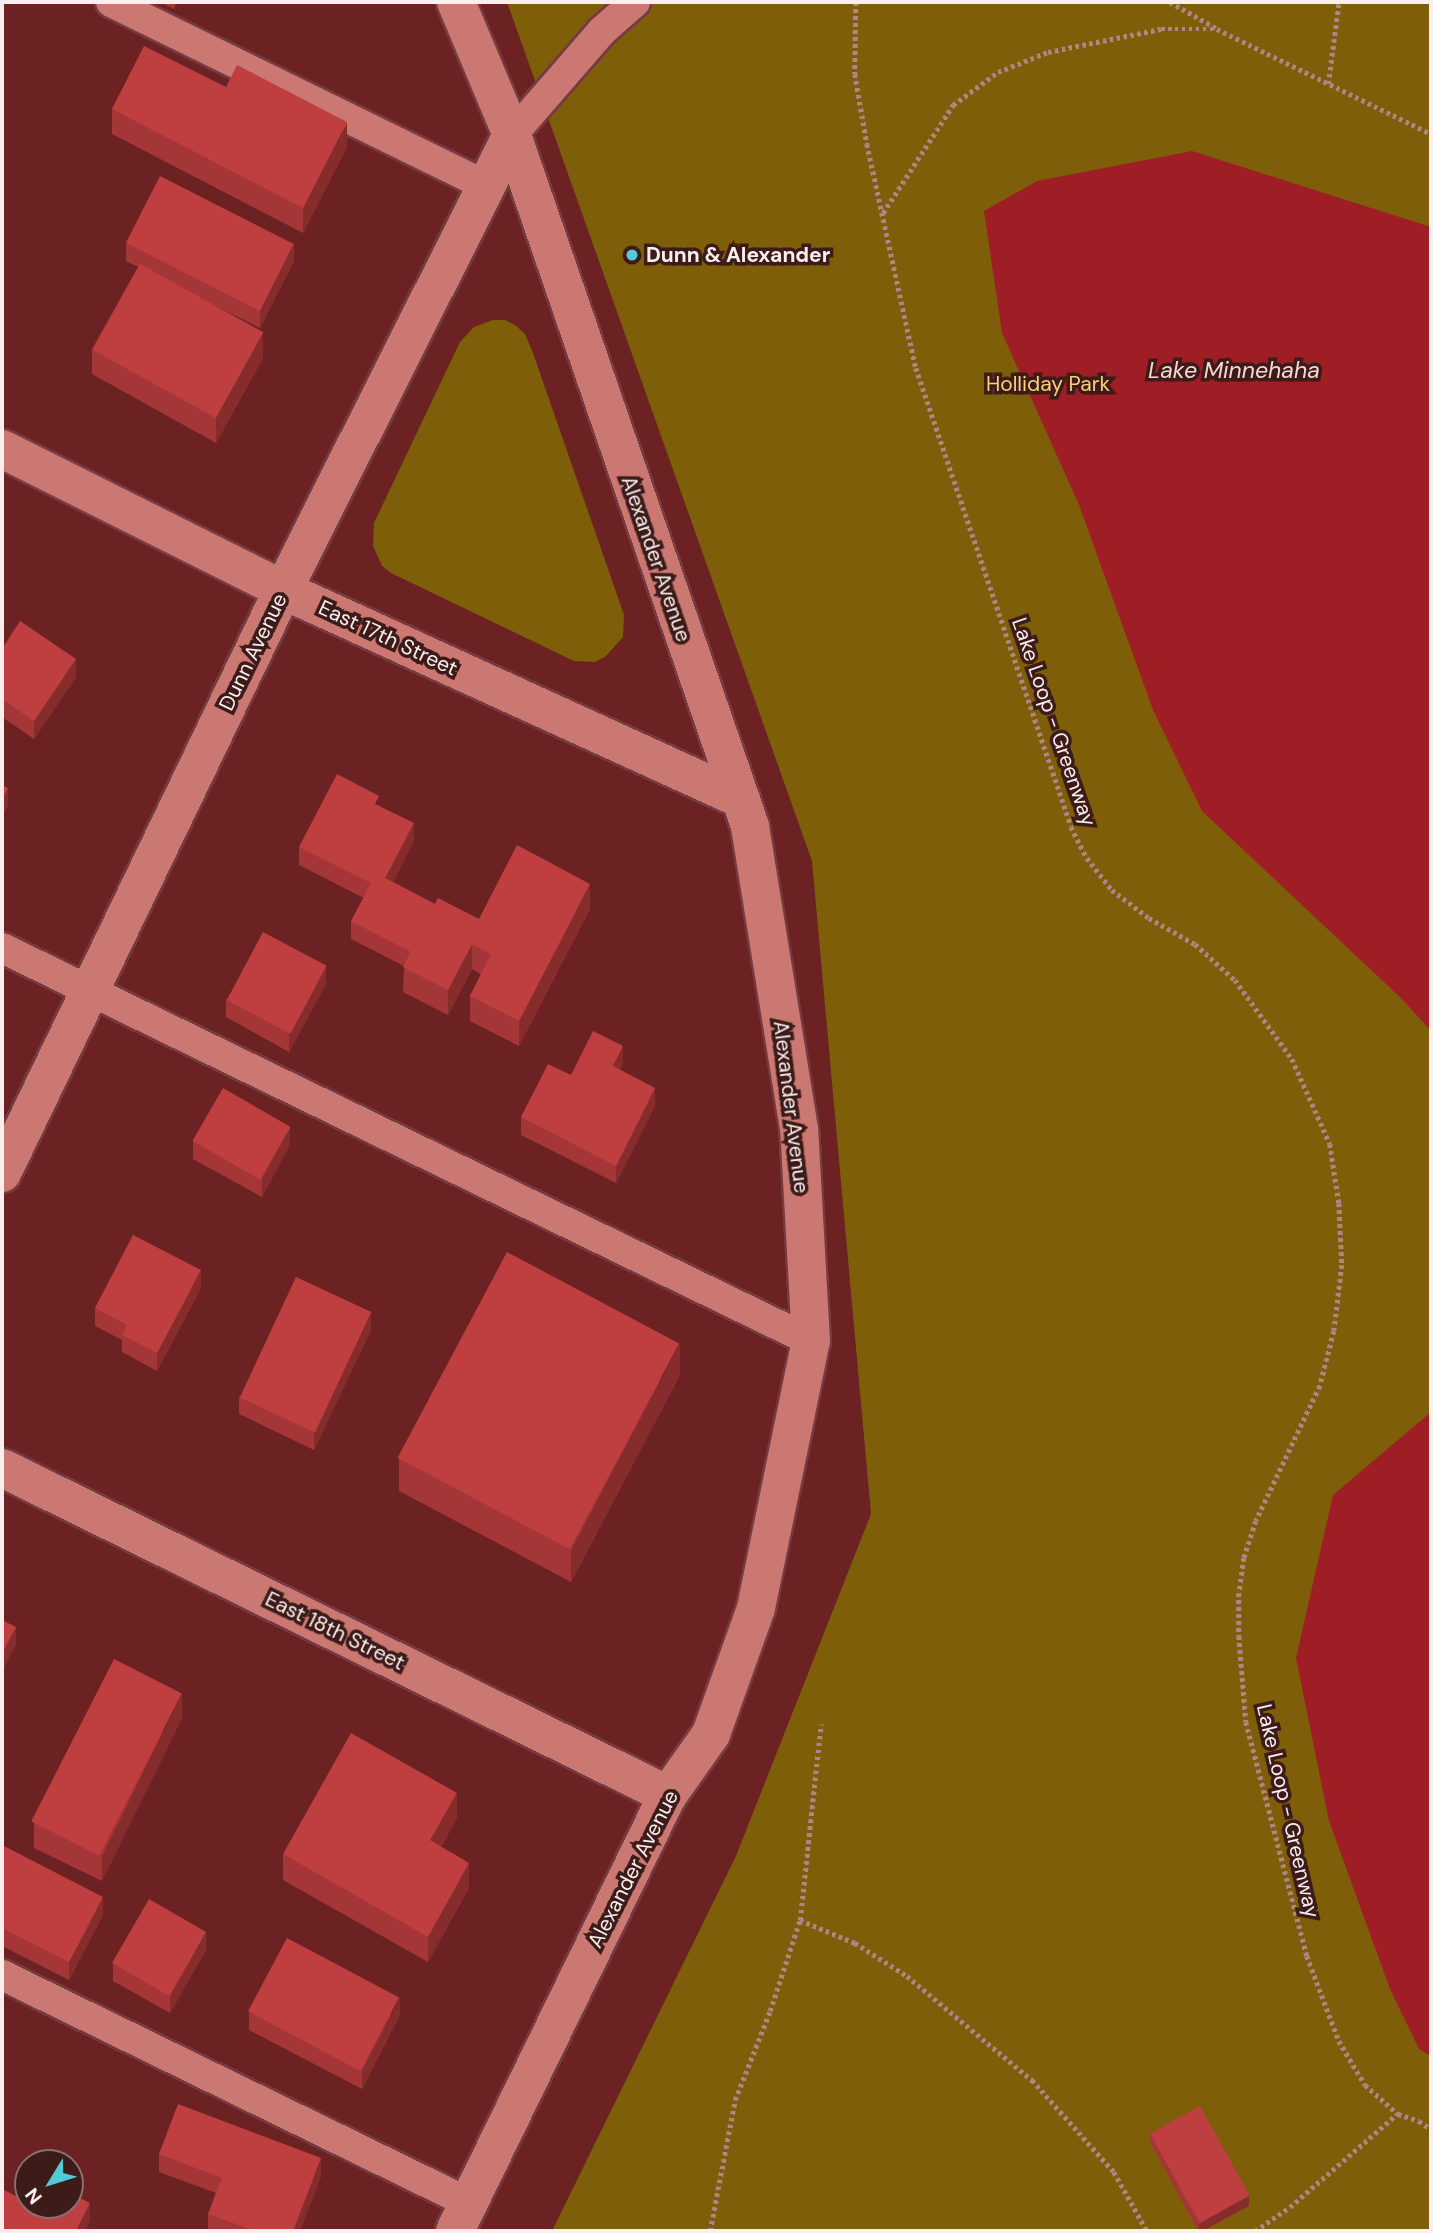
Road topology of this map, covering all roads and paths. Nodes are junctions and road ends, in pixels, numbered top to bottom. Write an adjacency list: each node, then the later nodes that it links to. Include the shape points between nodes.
1 (111, 2): 11 (lane)
2 (456, 2): 10 (street, Alexander Avenue)
3 (635, 2): 10 (lane, via 602,31)
4 (856, 2): 12 (path, Lake Loop - Greenway, via 855,74)
5 (1170, 2): 7 (path)
6 (1339, 2): 8 (path)
7 (1217, 29): 8 (path); 12 (path, via 1160,29 1048,52 998,72 953,105)
8 (1328, 83): 9 (path)
9 (1431, 134)
10 (512, 135): 11 (street, Dunn Avenue); 15 (street, Alexander Avenue)
11 (486, 186): 14 (street, Dunn Avenue)
12 (882, 214): 25 (path, Lake Loop - Greenway, via 916,368 1071,827 1112,890 1195,944 1235,980 1292,1059 1330,1144 1342,1265 1334,1331 1320,1386 1256,1521 1244,1558 1239,1593 1246,1722 1307,1956 1339,2041 1365,2085)
13 (2, 449): 14 (street, East 17th Street)
14 (283, 590): 15 (street, East 17th Street); 17 (street, Dunn Avenue)
15 (741, 799): 19 (street, Alexander Avenue, via 750,827 799,1129)
16 (2, 948): 17 (lane)
17 (89, 990): 18 (street, Dunn Avenue); 19 (lane)
18 (2, 1173)
19 (811, 1341): 22 (street, Alexander Avenue, via 756,1608 712,1734)
20 (2, 1468): 22 (street, East 18th Street)
21 (821, 1724): 23 (path)
22 (668, 1795): 27 (street, Alexander Avenue)
23 (800, 1920): 28 (path, via 735,2100); 29 (path, via 855,1943 907,1976 1032,2080 1114,2172)
24 (2, 1975): 27 (lane)
25 (1398, 2114): 26 (path, Lake Loop - Greenway); 30 (path, via 1290,2207)
26 (1431, 2129)
27 (462, 2217)
28 (710, 2231)
29 (1147, 2231)
30 (1255, 2231)

